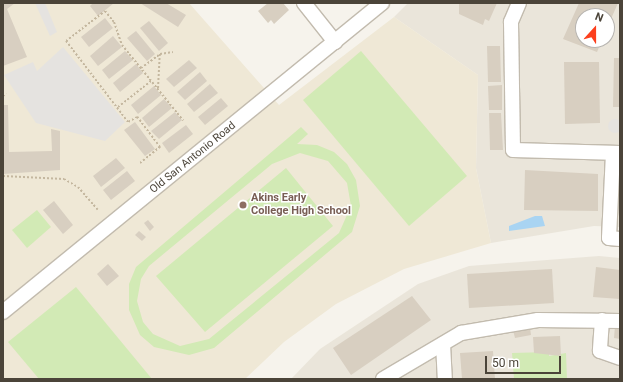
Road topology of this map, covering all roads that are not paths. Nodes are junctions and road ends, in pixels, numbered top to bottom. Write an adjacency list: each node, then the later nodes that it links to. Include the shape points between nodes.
1 (304, 3): 4 (street)
2 (382, 3): 4 (street, Old San Antonio Road)
3 (519, 3): 5 (street, via 511,22 513,150)
4 (335, 42): 7 (street, Old San Antonio Road)
5 (616, 153): 6 (street)
6 (614, 239)
7 (3, 312)
8 (602, 320): 9 (street); 10 (street, via 538,320 461,333); 11 (street, via 600,351)
9 (620, 321)
10 (442, 344): 12 (street); 13 (street)
11 (620, 358)
12 (385, 379)
13 (445, 379)

